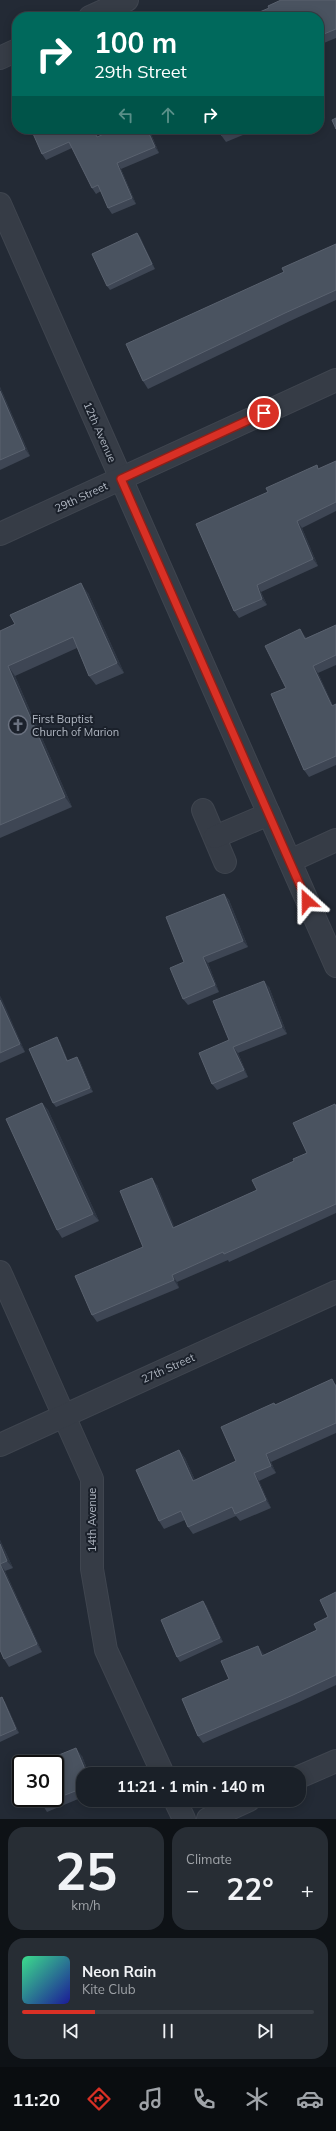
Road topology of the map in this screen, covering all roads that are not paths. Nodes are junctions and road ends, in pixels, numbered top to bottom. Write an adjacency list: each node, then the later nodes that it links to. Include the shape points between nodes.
1 (127, 0): 2 (street)
2 (101, 12)
3 (12, 52): 4 (street)
4 (0, 58)
5 (0, 204): 7 (street, 12th Avenue)
6 (336, 380): 7 (street, 29th Street)
7 (121, 479): 8 (street, 29th Street); 10 (street, 12th Avenue)
8 (0, 534)
9 (203, 810): 11 (street)
10 (269, 814): 11 (street); 14 (street, 12th Avenue)
11 (215, 837): 13 (street)
12 (336, 840): 14 (street)
13 (225, 862)
14 (290, 862): 15 (street, 12th Avenue)
15 (336, 966)
16 (0, 1272): 18 (street, 14th Avenue)
17 (336, 1292): 18 (street, 27th Street)
18 (63, 1416): 19 (street, 27th Street); 21 (street, 14th Avenue, via 92,1479 92,1568 106,1650)
19 (0, 1444)
20 (336, 1760): 22 (street)
21 (160, 1767)
22 (306, 1774)
23 (178, 1807): 25 (street)
24 (234, 1807): 26 (street)
25 (184, 1819)
26 (208, 1819)

